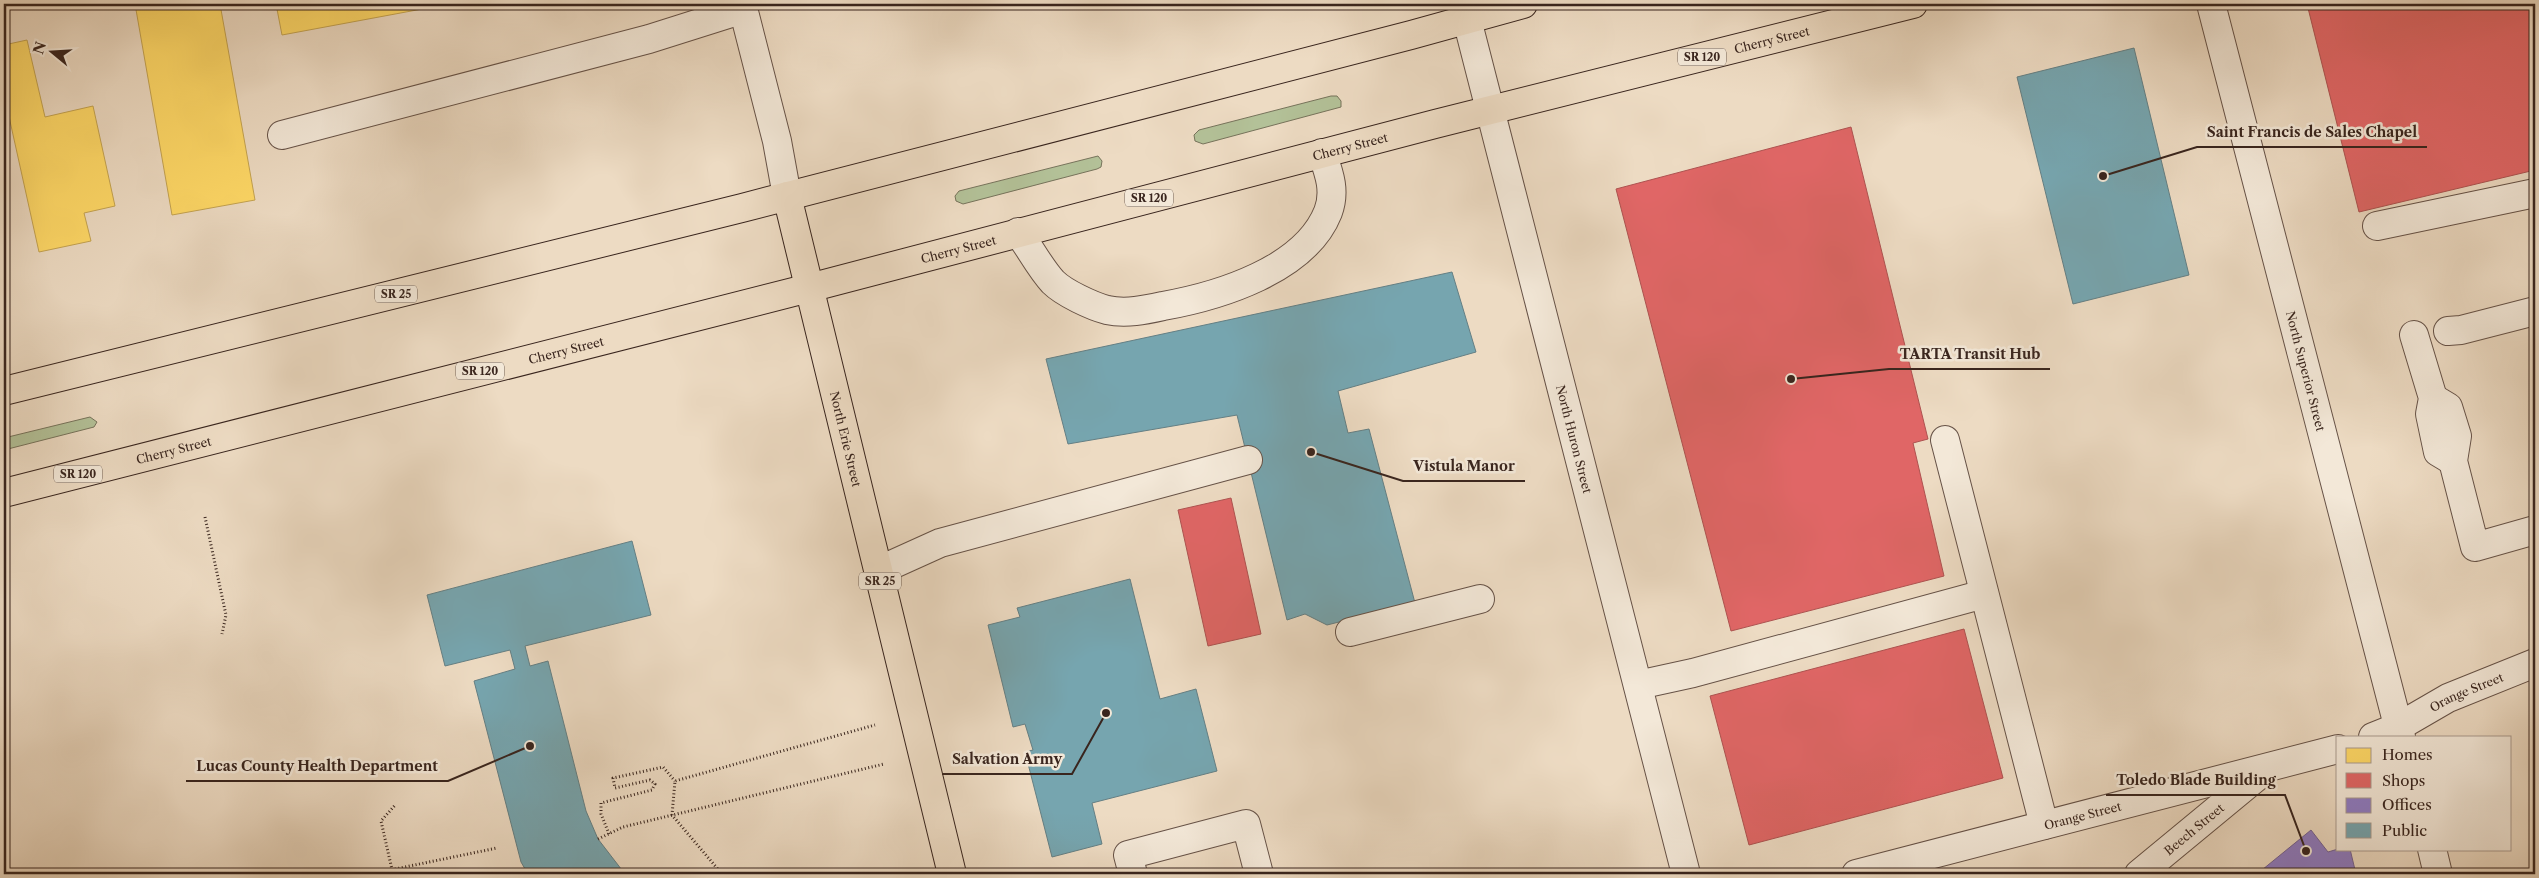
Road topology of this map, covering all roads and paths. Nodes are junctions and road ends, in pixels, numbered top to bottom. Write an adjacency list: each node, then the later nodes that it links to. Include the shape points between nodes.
1 (1523, 4): 5 (main road)
2 (1913, 4): 6 (main road, Cherry Street / SR 120)
3 (2211, 4): 31 (street, North Superior Street)
4 (743, 6): 7 (street, via 649,39); 10 (street, North Erie Street)
5 (1465, 12): 6 (street, North Huron Street); 10 (main road)
6 (1491, 111): 8 (main road, Cherry Street / SR 120); 29 (street, North Huron Street)
7 (282, 135)
8 (1322, 153): 12 (main road, Cherry Street / SR 120); 12 (street, via 1333,186 1328,211 1312,238 1284,262 1203,299 1130,312 1107,310 1054,283)
9 (2535, 193): 11 (street)
10 (788, 196): 13 (main road, North Erie Street / SR 25); 17 (main road, SR 25)
11 (2377, 226)
12 (1018, 232): 13 (main road, Cherry Street / SR 120)
13 (808, 288): 20 (main road, Cherry Street / SR 120); 23 (main road, North Erie Street / SR 25)
14 (2535, 311): 15 (street)
15 (2448, 331)
16 (2414, 335): 22 (street, via 2433,398 2448,407 2457,436 2453,461 2475,546)
17 (4, 391)
18 (1945, 440): 24 (street)
19 (1248, 460): 23 (street, via 940,543)
20 (4, 493)
21 (205, 517): 27 (path, via 226,615)
22 (2535, 530)
23 (878, 572): 47 (main road, North Erie Street / SR 25)
24 (1984, 594): 29 (street); 39 (street)
25 (1480, 599): 26 (street)
26 (1350, 632)
27 (222, 634)
28 (2535, 663): 31 (street, Orange Street, via 2448,698)
29 (1638, 685): 50 (street, North Huron Street)
30 (875, 725): 36 (path)
31 (2400, 732): 32 (street, Orange Street)
32 (2378, 736)
33 (2336, 749): 35 (street, Orange Street)
34 (884, 764): 38 (path)
35 (2271, 764): 39 (street, Orange Street); 52 (street, Beech Street)
36 (675, 781): 38 (path); 40 (path, via 662,767 613,778 615,788 650,780 655,784 652,790 601,803 601,814)
37 (396, 804): 44 (path, via 381,821)
38 (672, 815): 40 (path, via 623,827); 46 (path)
39 (2044, 824): 51 (street, Orange Street)
40 (609, 834): 41 (path)
41 (598, 839)
42 (497, 848): 44 (path)
43 (2432, 850): 53 (street)
44 (393, 872): 45 (path)
45 (371, 874)
46 (722, 874)
47 (952, 874)
48 (1133, 874): 49 (street, via 1128,855 1246,824)
49 (1259, 874)
50 (1686, 874)
51 (1856, 874)
52 (2139, 874)
53 (2438, 874)

